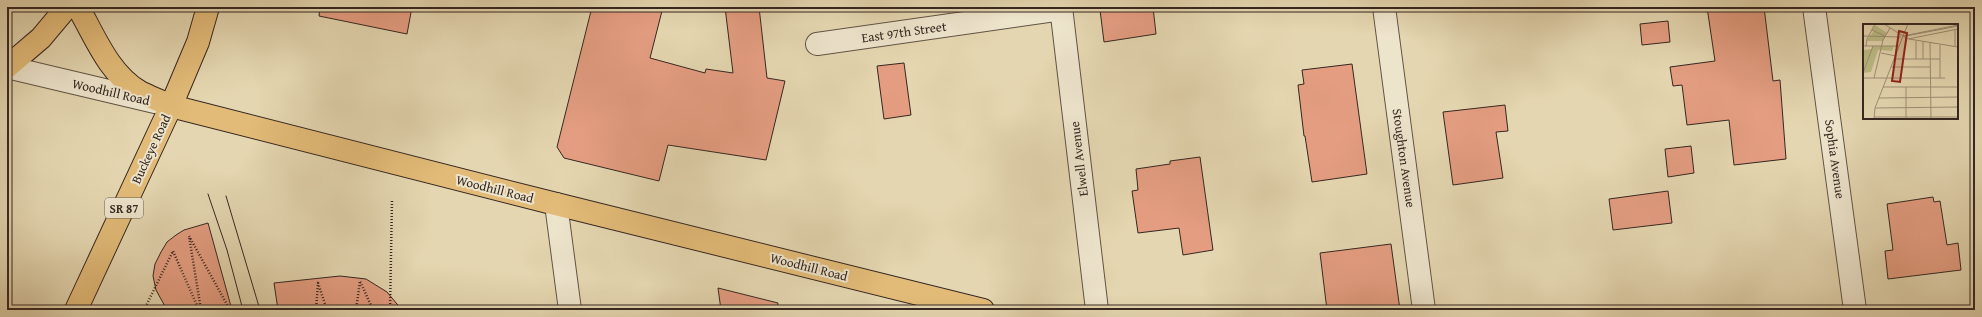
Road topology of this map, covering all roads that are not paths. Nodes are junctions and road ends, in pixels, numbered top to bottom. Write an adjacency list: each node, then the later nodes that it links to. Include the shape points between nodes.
1 (67, 7): 8 (main road, via 41,38)
2 (78, 7): 9 (main road, via 108,61 117,72 139,92)
3 (208, 7): 9 (main road, Buckeye Road / SR 87, via 198,42)
4 (1384, 7): 15 (street, Stoughton Avenue)
5 (1814, 7): 16 (street, Sophia Avenue)
6 (1062, 8): 7 (street, East 97th Street); 14 (street, Elwell Avenue)
7 (817, 44)
8 (7, 67): 9 (street, Woodhill Road)
9 (171, 106): 10 (main road, Woodhill Road); 12 (main road, Buckeye Road / SR 87)
10 (556, 204): 11 (main road, Woodhill Road); 13 (street)
11 (971, 309)
12 (76, 310)
13 (570, 310)
14 (1097, 310)
15 (1424, 310)
16 (1855, 310)

